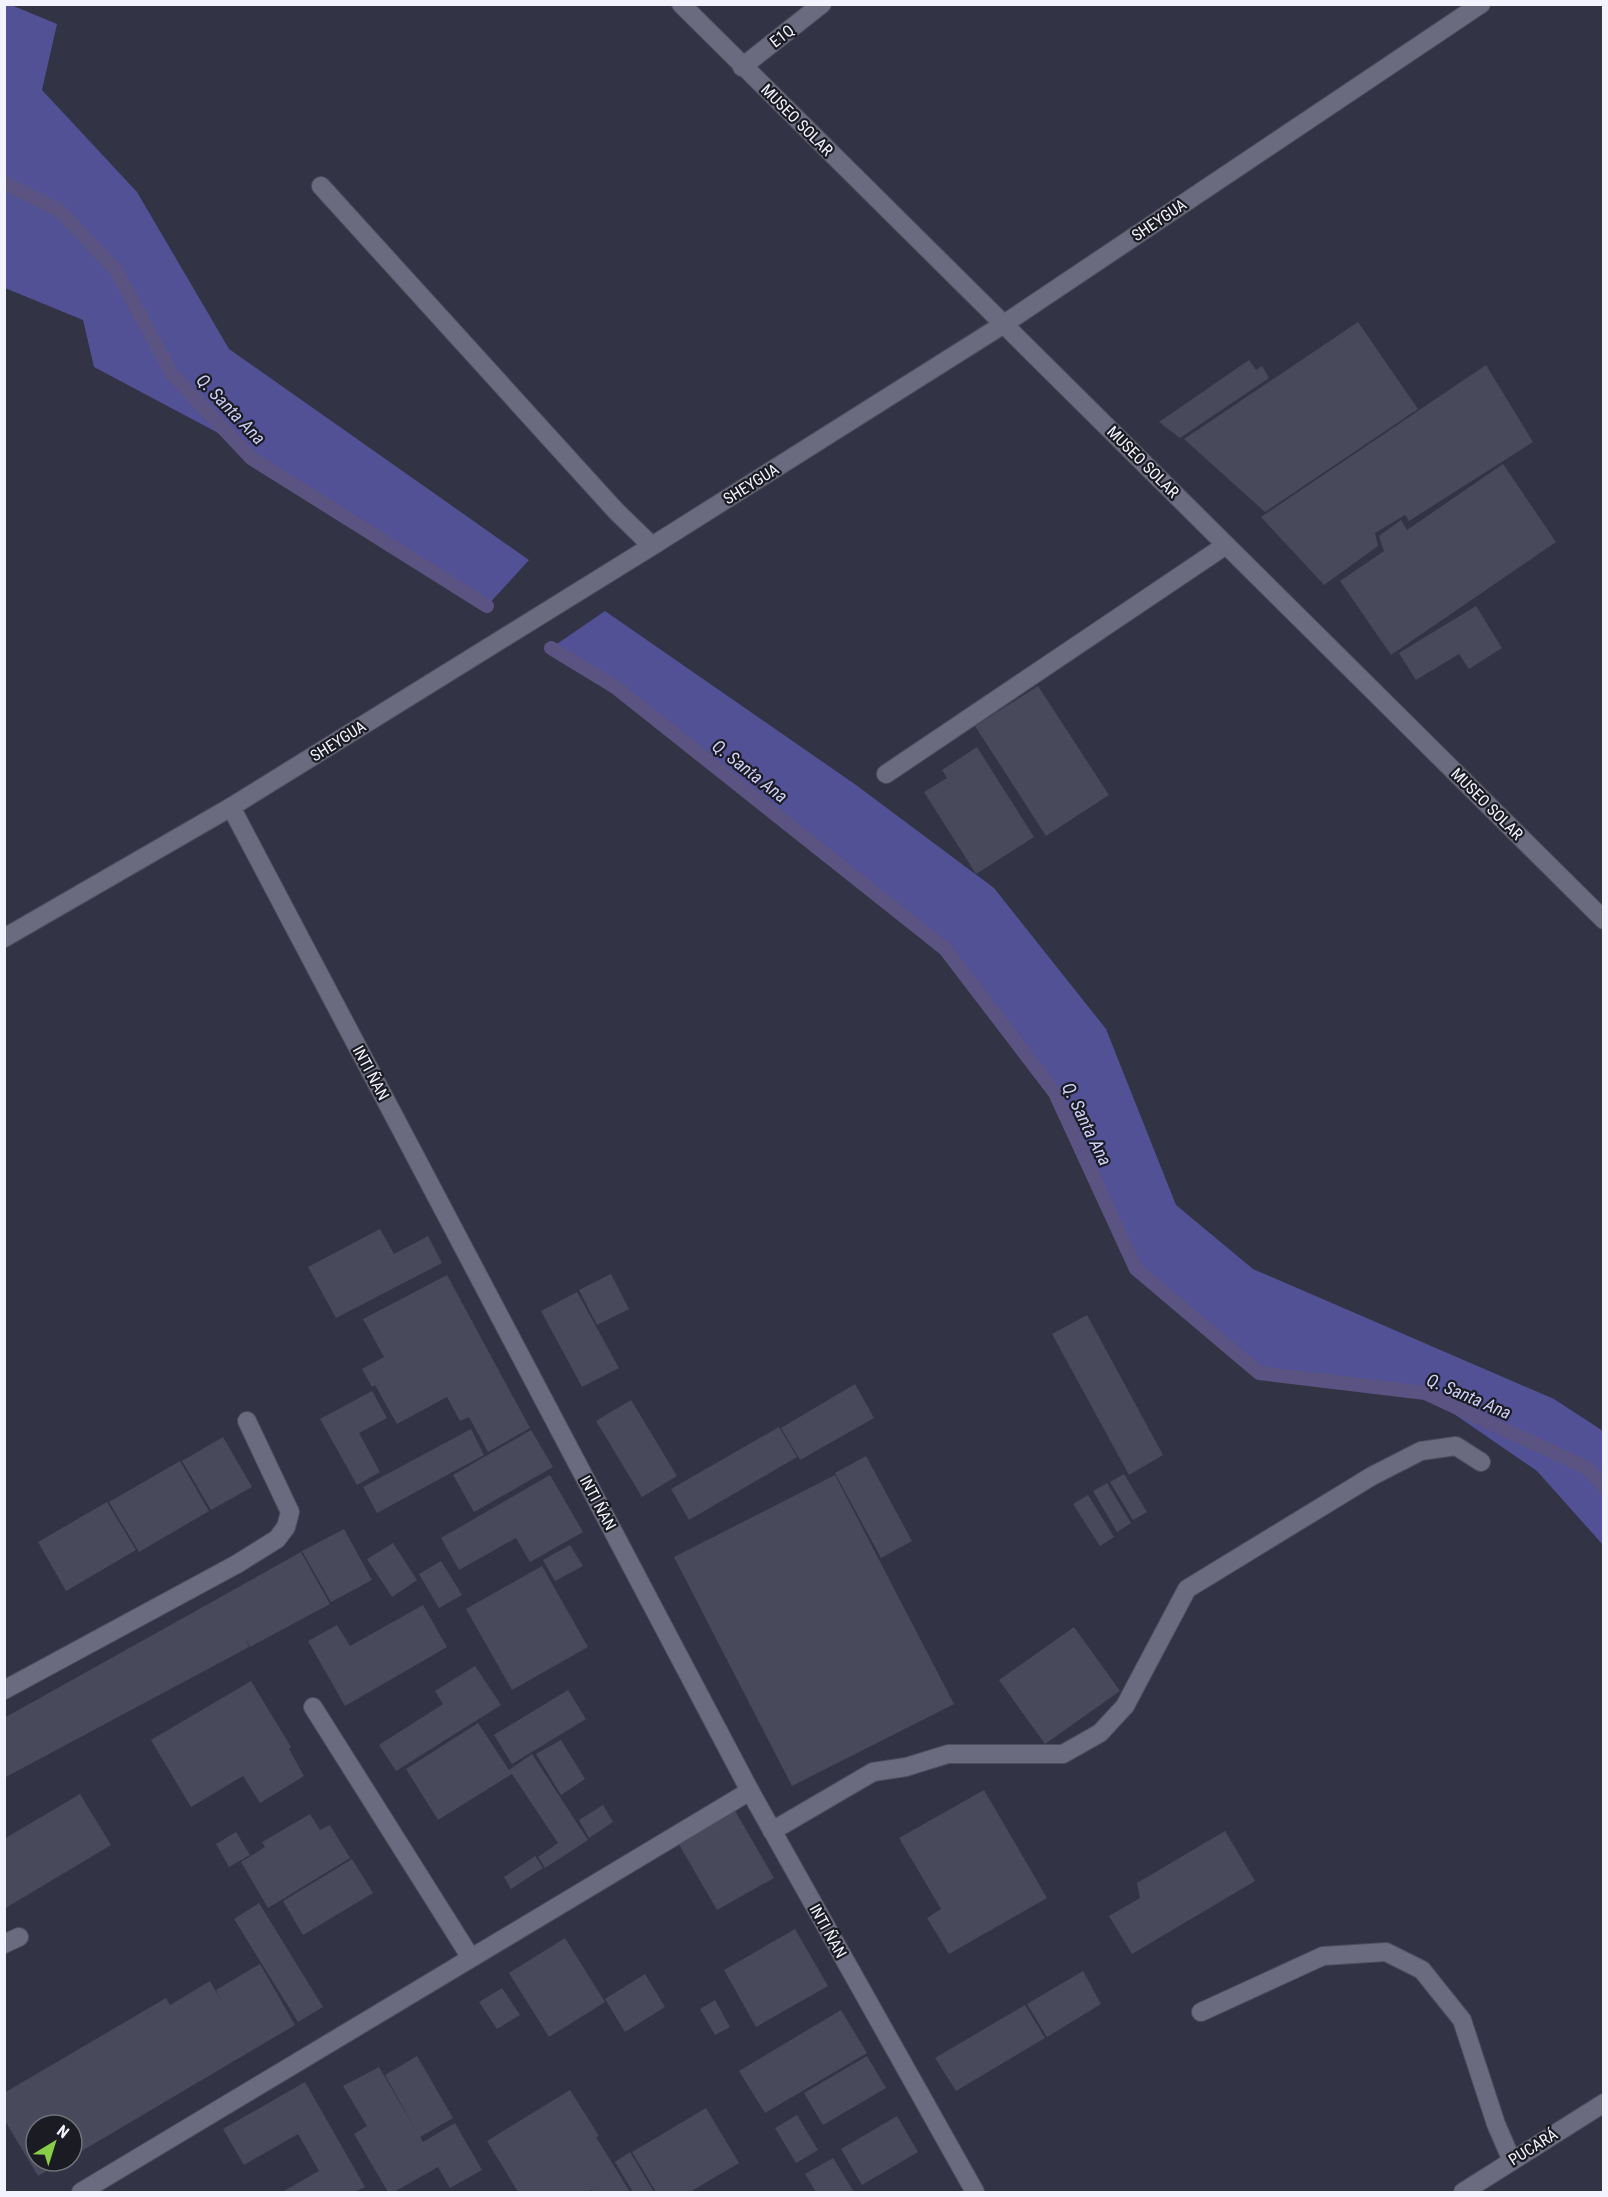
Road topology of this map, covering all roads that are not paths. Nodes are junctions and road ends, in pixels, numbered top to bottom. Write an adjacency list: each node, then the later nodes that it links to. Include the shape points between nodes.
1 (681, 4): 4 (street, MUSEO SOLAR)
2 (822, 4): 4 (street, E1Q)
3 (1481, 4): 6 (street, SHEYGUA)
4 (742, 66): 6 (street, MUSEO SOLAR)
5 (321, 186): 8 (street)
6 (1004, 324): 7 (street, MUSEO SOLAR); 8 (street, SHEYGUA)
7 (1226, 545): 9 (street); 11 (street, MUSEO SOLAR)
8 (652, 546): 10 (street, SHEYGUA)
9 (886, 774)
10 (231, 807): 12 (street, SHEYGUA); 17 (street, INTI ÑAN)
11 (1604, 920)
12 (4, 938)
13 (247, 1421): 15 (street, via 290,1512 278,1539)
14 (1481, 1462): 18 (street, via 1456,1446 1420,1451 1187,1589 1125,1706 1100,1733 1063,1755 948,1754 873,1772)
15 (4, 1690)
16 (313, 1707): 19 (street)
17 (750, 1791): 18 (street, INTI ÑAN); 19 (street)
18 (772, 1831): 24 (street, INTI ÑAN)
19 (471, 1958): 23 (street)
20 (1201, 2012): 22 (street, via 1323,1956 1386,1952 1422,1970 1462,2020)
21 (1604, 2103): 22 (street, PUCARÁ)
22 (1512, 2160): 25 (street, PUCARÁ)
23 (81, 2193)
24 (975, 2193)
25 (1463, 2193)

